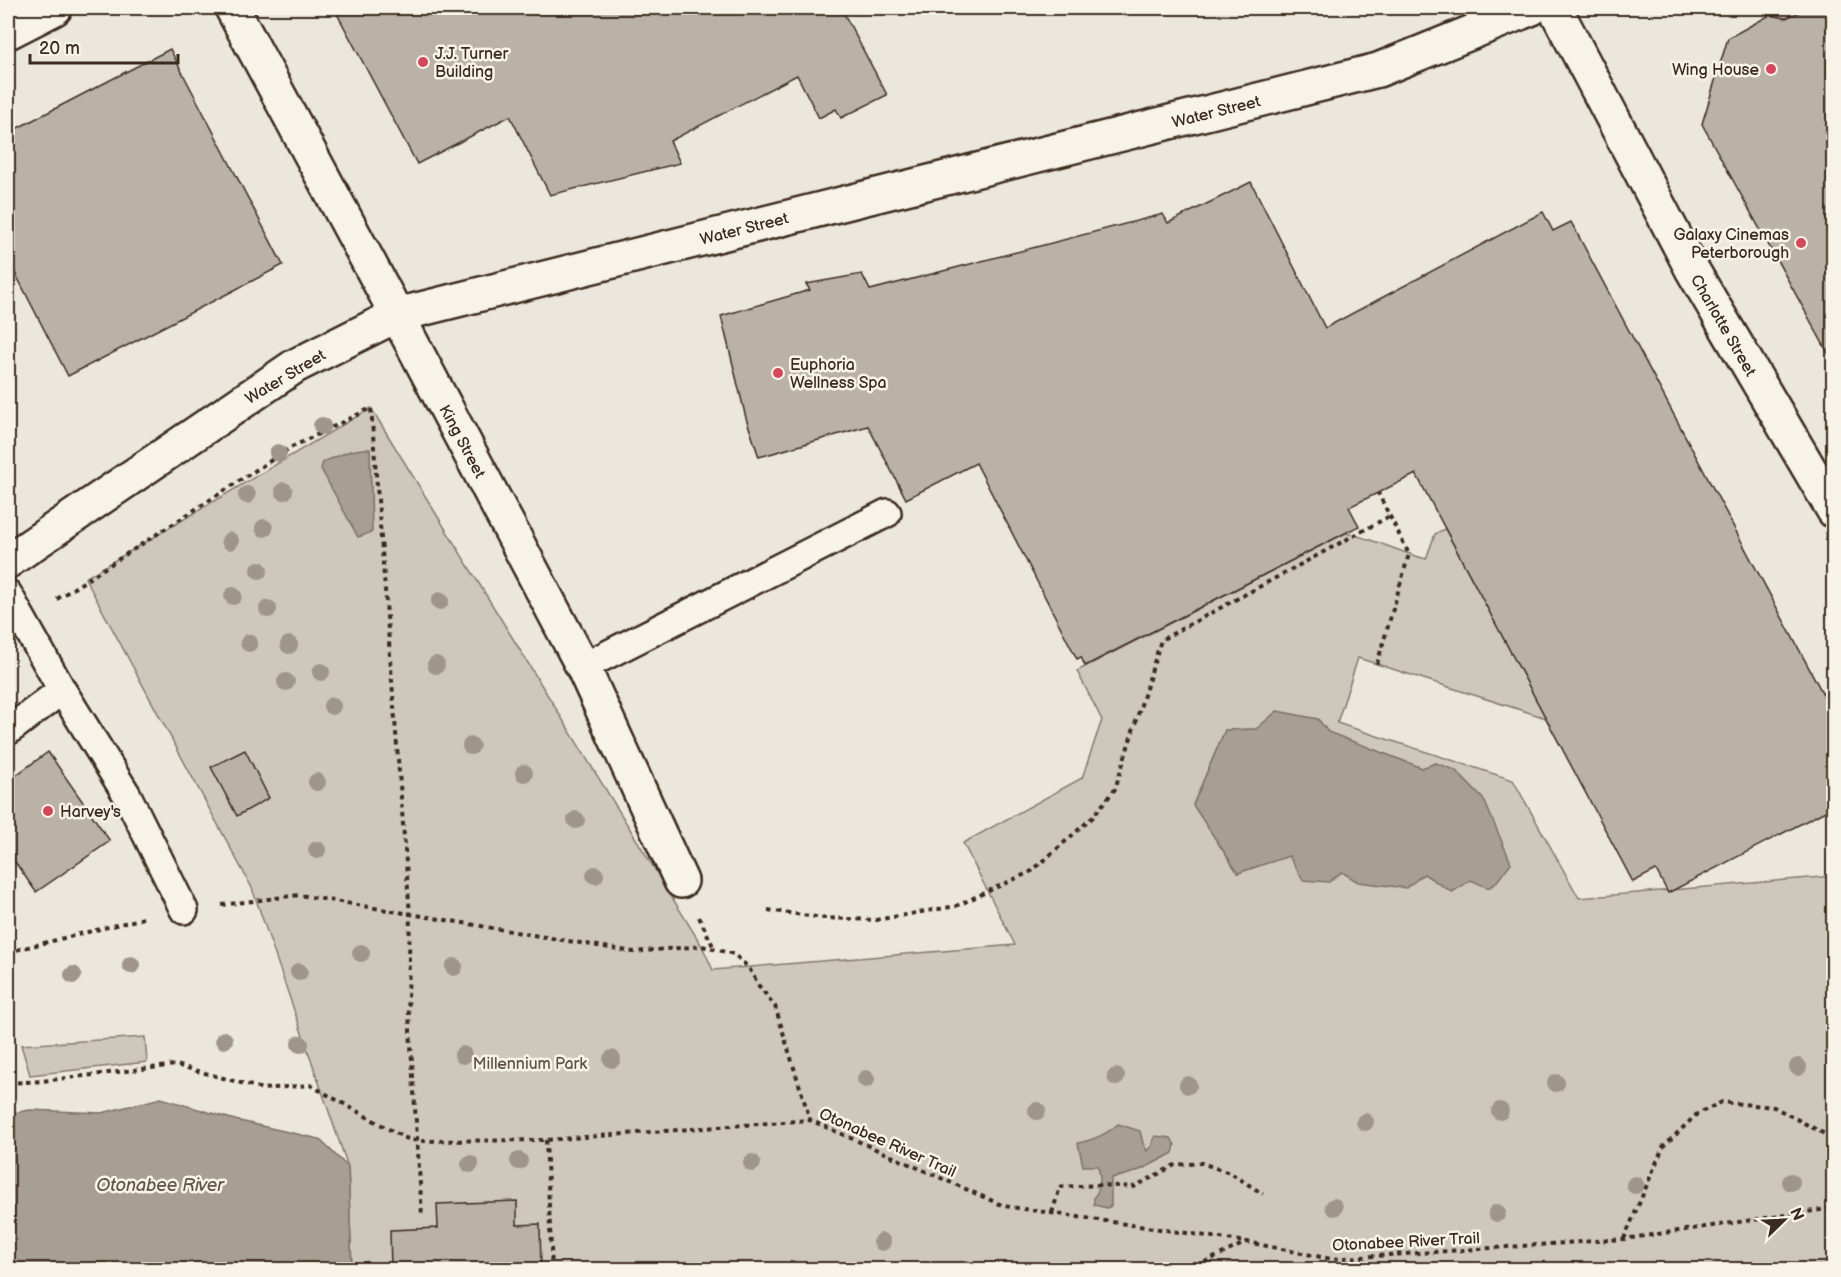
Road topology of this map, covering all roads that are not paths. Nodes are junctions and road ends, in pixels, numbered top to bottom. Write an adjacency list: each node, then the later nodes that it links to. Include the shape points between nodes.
1 (55, 8): 5 (main road)
2 (232, 8): 6 (main road, King Street)
3 (1532, 8): 6 (main road, Water Street, via 1378,70)
4 (1554, 8): 7 (main road, Charlotte Street, via 1693,271)
5 (8, 32)
6 (397, 315): 9 (main road, Water Street, via 295,366); 11 (main road, King Street)
7 (1833, 511)
8 (886, 513): 11 (lane)
9 (8, 561)
10 (8, 594): 12 (lane)
11 (583, 667): 14 (main road, King Street)
12 (62, 690): 13 (lane); 15 (lane, via 127,795)
13 (8, 731)
14 (681, 881)
15 (183, 910)

